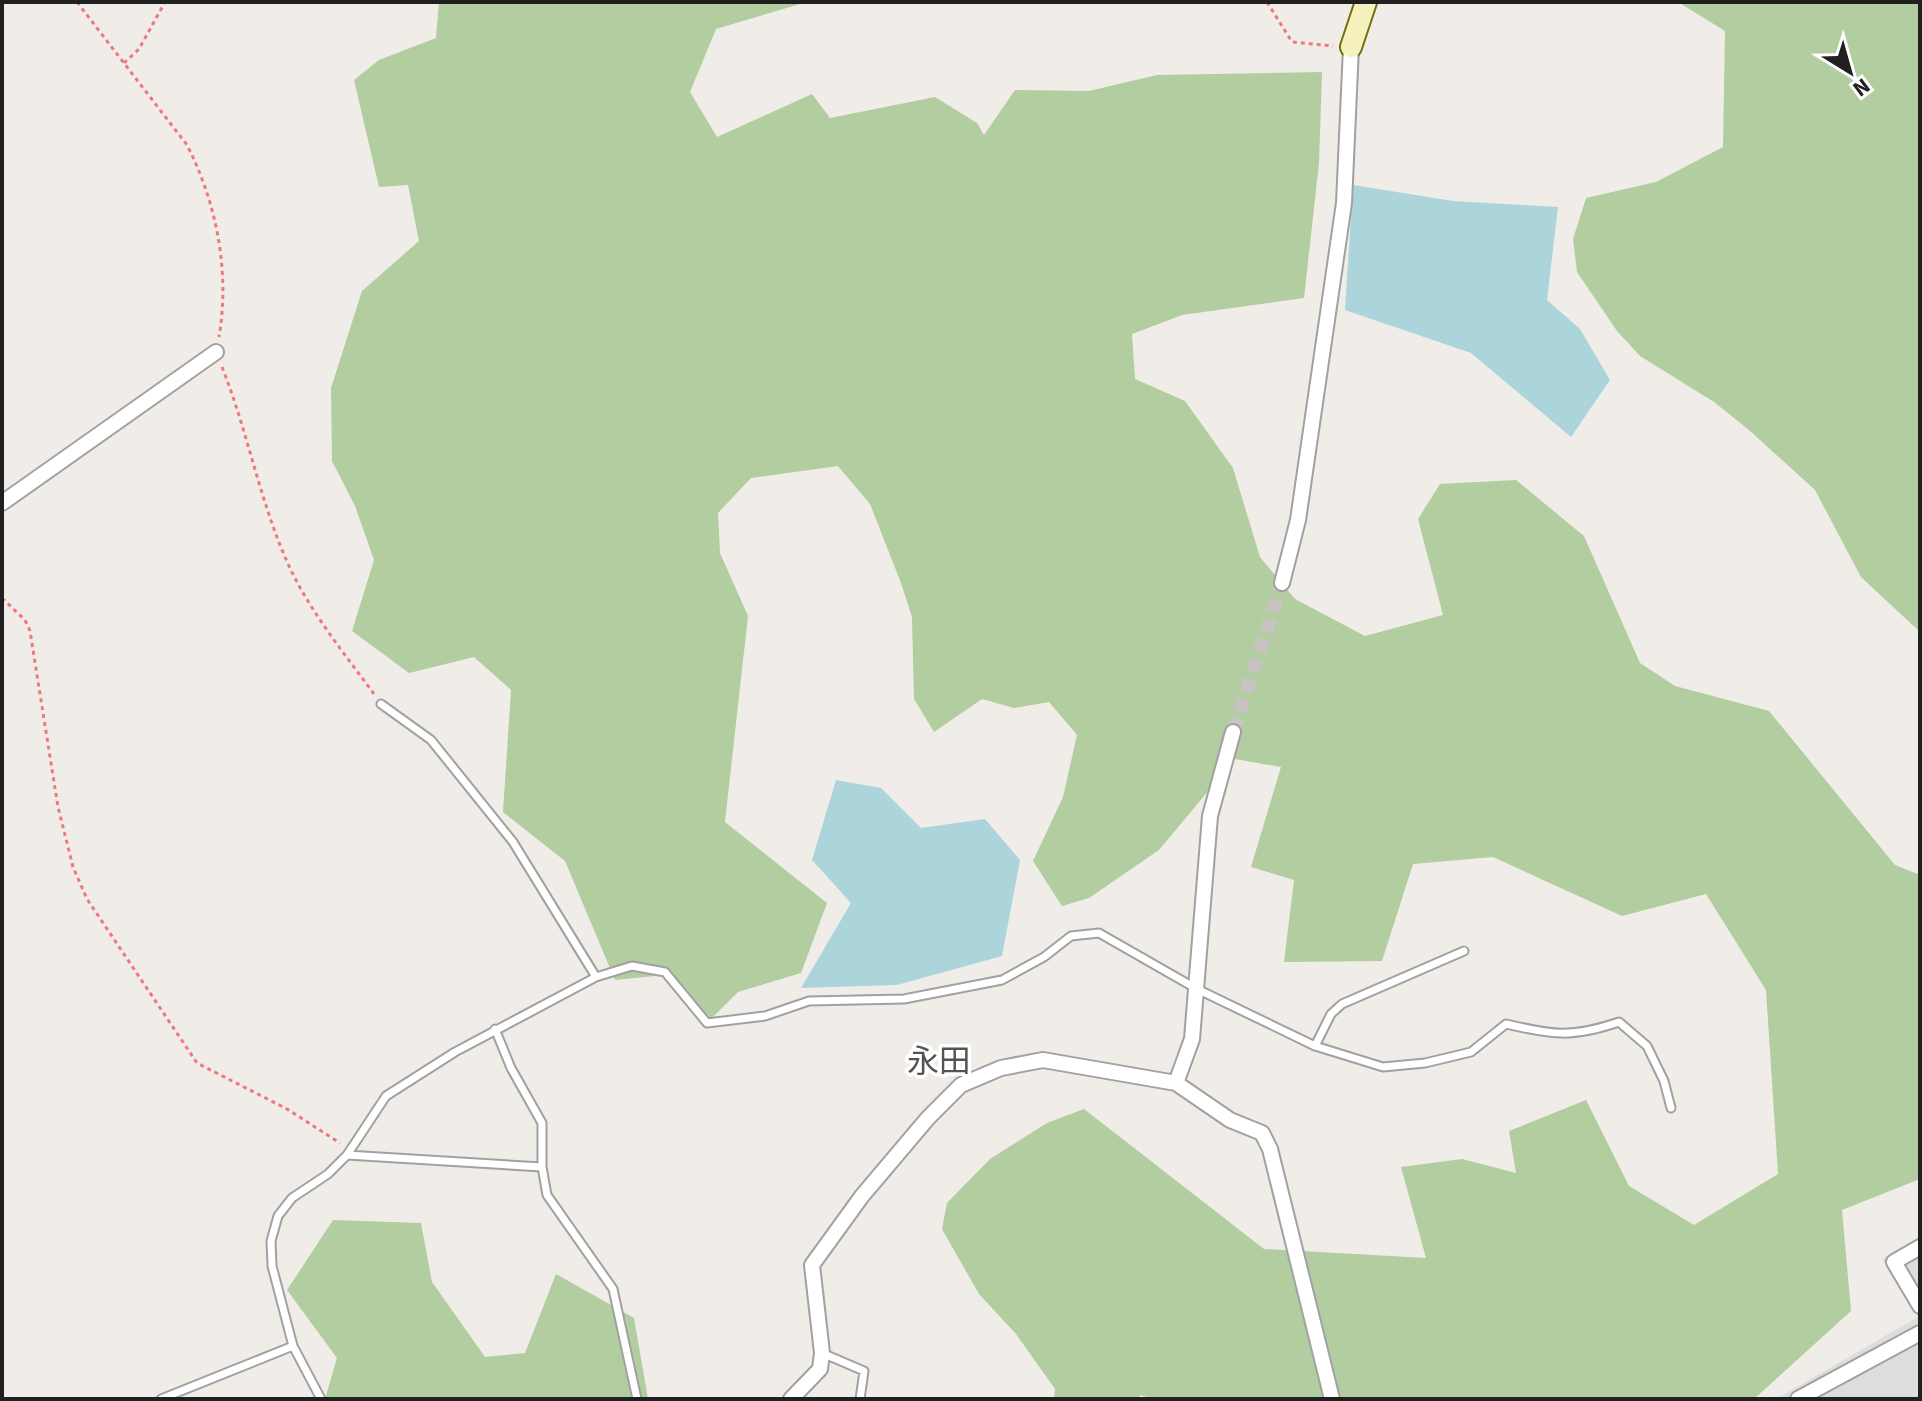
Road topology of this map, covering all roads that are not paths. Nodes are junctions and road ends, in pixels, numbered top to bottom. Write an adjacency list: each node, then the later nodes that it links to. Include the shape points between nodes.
1 (1366, 2): 2 (street)
2 (1351, 47): 5 (street, via 1344,203 1298,520)
3 (216, 352): 4 (street)
4 (2, 503)
5 (1282, 583)
6 (381, 704): 9 (lane, via 431,740 504,831)
7 (1233, 732): 10 (street, via 1210,816)
8 (1464, 951): 12 (lane, via 1342,1004)
9 (596, 977): 10 (lane, via 632,966 665,972 707,1023 765,1016 809,1001 904,999 1002,980 1071,936 1099,933); 11 (lane)
10 (1197, 989): 12 (lane); 13 (street, via 1192,1039)
11 (495, 1029): 15 (lane, via 386,1096); 16 (lane, via 542,1123)
12 (1315, 1046): 14 (lane, via 1383,1067 1471,1052 1506,1024 1551,1035 1588,1033 1619,1022 1647,1046)
13 (1176, 1083): 21 (street, via 1043,1060 1001,1068 961,1085 862,1196 812,1265); 27 (street, via 1230,1120 1262,1133 1270,1149)
14 (1671, 1108)
15 (347, 1155): 16 (lane); 20 (lane, via 292,1198 278,1216 272,1266)
16 (542, 1167): 24 (lane, via 547,1195 613,1289)
17 (1920, 1247): 18 (street, via 1894,1262)
18 (1920, 1306)
19 (1920, 1333): 28 (street)
20 (293, 1346): 22 (lane); 23 (lane)
21 (822, 1353): 25 (street, via 820,1369); 26 (lane, via 864,1371)
22 (161, 1399)
23 (321, 1399)
24 (637, 1399)
25 (791, 1399)
26 (860, 1399)
27 (1332, 1399)
28 (1798, 1399)

